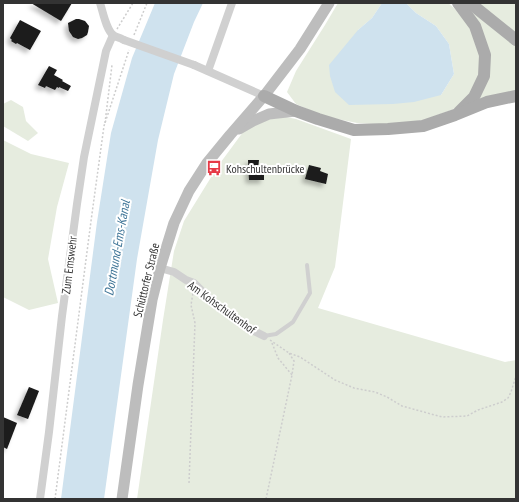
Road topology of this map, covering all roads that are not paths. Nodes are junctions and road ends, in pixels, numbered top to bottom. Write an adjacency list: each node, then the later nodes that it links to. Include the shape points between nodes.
1 (100, 3): 6 (street)
2 (232, 3): 8 (street)
3 (329, 3): 9 (main road, Schüttorfer Straße, via 300,49)
4 (458, 3): 12 (main road, via 475,26 485,62 484,76 474,97)
5 (470, 3): 7 (main road)
6 (113, 35): 8 (street, bridge); 17 (street, Zum Emswehr, via 106,51 82,170)
7 (516, 40)
8 (208, 71): 9 (street)
9 (264, 96): 11 (main road); 13 (main road, Schüttorfer Straße)
10 (516, 96): 12 (main road, via 488,102)
11 (296, 111): 12 (main road, via 354,130 423,126); 13 (main road, via 263,116)
12 (455, 115)
13 (230, 135): 15 (main road, Schüttorfer Straße, via 207,163 189,191 174,223)
14 (307, 265): 16 (lane, Am Kohschultenhof, via 310,293 293,322 276,334)
15 (160, 268): 16 (street, Am Kohschultenhof, via 194,283 215,304); 18 (main road, Schüttorfer Straße, via 138,385)
16 (264, 336)
17 (40, 499)
18 (122, 499)

